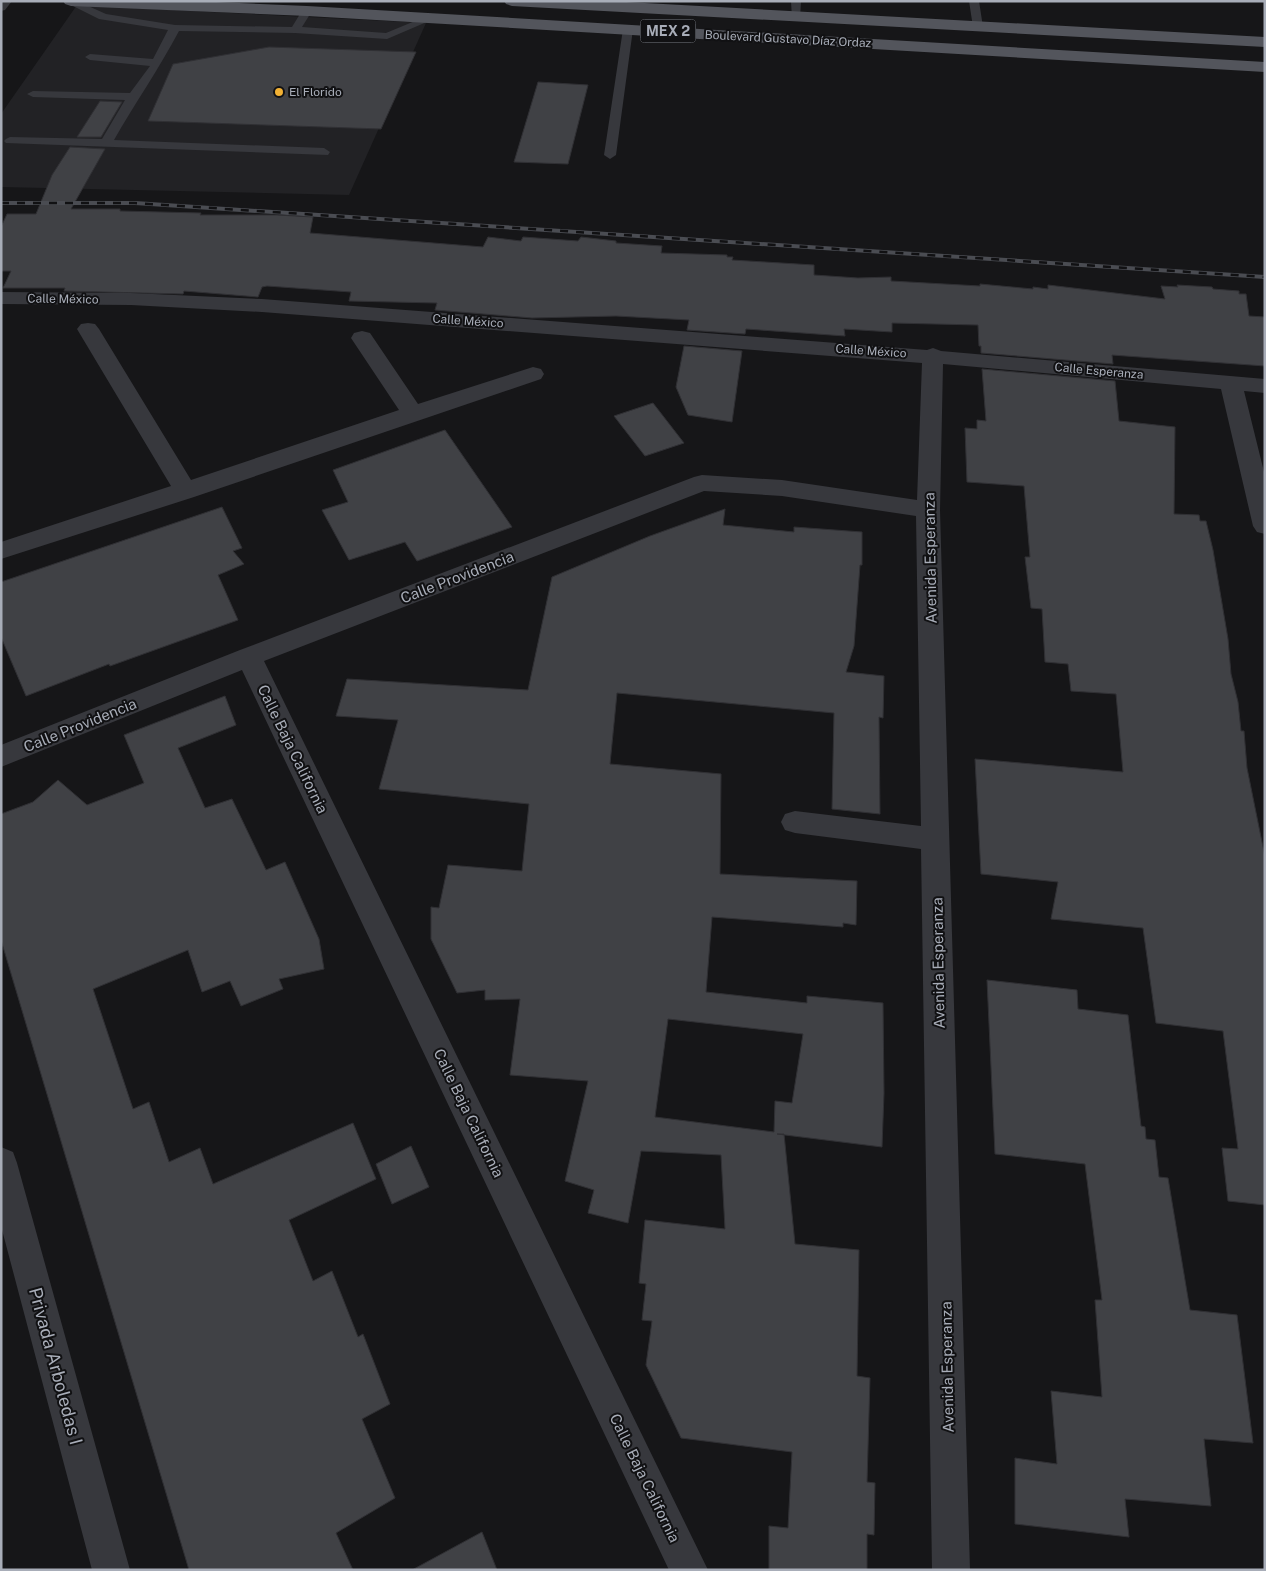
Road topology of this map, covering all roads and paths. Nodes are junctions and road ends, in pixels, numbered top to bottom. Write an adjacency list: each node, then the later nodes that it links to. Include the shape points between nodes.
1 (7, 1): 6 (lane)
2 (69, 1): 8 (main road, Boulevard Gustavo Díaz Ordaz / MEX 2); 11 (lane, via 103,17)
3 (512, 1): 5 (main road, Boulevard Gustavo Díaz Ordaz / MEX 2)
4 (974, 1): 10 (lane)
5 (597, 4): 7 (main road, Boulevard Gustavo Díaz Ordaz / MEX 2)
6 (1, 8)
7 (796, 9): 10 (main road, Boulevard Gustavo Díaz Ordaz / MEX 2)
8 (307, 11): 9 (main road, Boulevard Gustavo Díaz Ordaz / MEX 2); 13 (lane)
9 (431, 18): 12 (main road, Boulevard Gustavo Díaz Ordaz / MEX 2); 13 (lane, via 387,36)
10 (978, 27): 14 (main road, Boulevard Gustavo Díaz Ordaz / MEX 2)
11 (175, 28): 13 (lane); 16 (lane)
12 (628, 29): 17 (main road, Boulevard Gustavo Díaz Ordaz / MEX 2); 23 (lane)
13 (295, 30)
14 (1265, 42)
15 (90, 57): 16 (lane)
16 (157, 63): 19 (lane)
17 (1265, 67)
18 (33, 94): 19 (lane)
19 (133, 97): 21 (lane)
20 (10, 141): 21 (lane)
21 (106, 143): 22 (lane)
22 (324, 152)
23 (610, 155)
24 (1, 298): 27 (street, Calle México, via 251,305)
25 (88, 330): 32 (street)
26 (362, 338): 31 (street)
27 (933, 355): 29 (street, Calle Esperanza); 33 (street, Avenida Esperanza)
28 (533, 374): 31 (street)
29 (1232, 383): 30 (street, Calle Esperanza); 34 (street)
30 (1265, 386)
31 (412, 413): 32 (street)
32 (186, 491): 35 (street)
33 (928, 510): 36 (street, Calle Providencia, via 782,488 702,483); 39 (street, Avenida Esperanza)
34 (1264, 514)
35 (1, 551)
36 (249, 657): 37 (street, Calle Providencia); 42 (street, Calle Baja California)
37 (1, 756)
38 (795, 822): 39 (street)
39 (935, 839): 43 (street, Avenida Esperanza)
40 (1, 1163): 41 (street, Privada Arboledas I)
41 (111, 1570)
42 (689, 1570)
43 (951, 1570)

